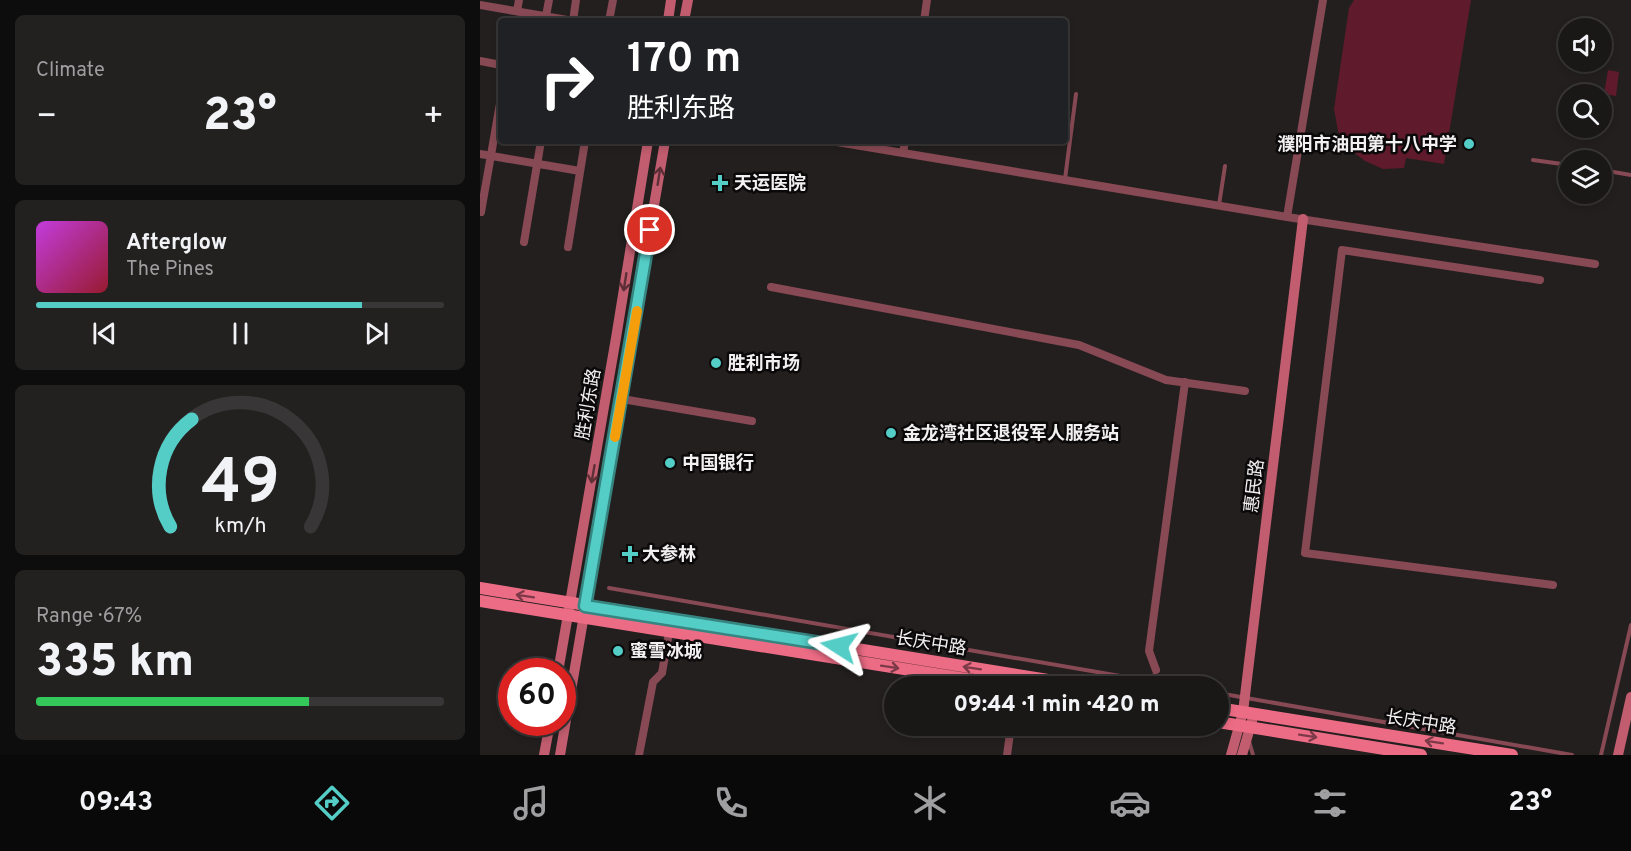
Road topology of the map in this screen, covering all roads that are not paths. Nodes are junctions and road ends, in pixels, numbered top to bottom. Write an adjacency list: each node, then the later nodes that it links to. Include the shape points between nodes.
1 (519, 0): 10 (street)
2 (549, 0): 11 (street)
3 (576, 0): 13 (street)
4 (613, 0): 14 (street)
5 (671, 0): 15 (main road)
6 (688, 0): 16 (main road)
7 (927, 0): 17 (street)
8 (1323, 0): 41 (street)
9 (486, 4): 10 (street)
10 (517, 11): 11 (street)
11 (546, 16): 12 (street)
12 (557, 18)
13 (573, 18)
14 (610, 18)
15 (668, 18)
16 (685, 18)
17 (924, 18)
18 (480, 61): 19 (street)
19 (498, 64)
20 (1077, 94): 38 (lane)
21 (498, 115): 30 (street)
22 (540, 144): 33 (street)
23 (584, 144): 35 (street)
24 (648, 144): 56 (main road, 胜利东路, one-way to 56)
25 (664, 144): 50 (main road, 胜利东路, one-way to 25)
26 (849, 144): 28 (street)
27 (904, 144): 28 (street)
28 (903, 153): 38 (street)
29 (480, 154): 30 (street)
30 (491, 156): 33 (street); 40 (street)
31 (1533, 160): 32 (lane)
32 (1558, 163)
33 (537, 164): 35 (street); 43 (street)
34 (1225, 166): 39 (lane)
35 (580, 171): 44 (street)
36 (1612, 172): 37 (lane)
37 (1631, 175)
38 (1065, 180): 39 (street)
39 (1220, 205): 41 (street)
40 (481, 212)
41 (1287, 216): 42 (street)
42 (1303, 219): 45 (street); 68 (main road, 惠民路)
43 (524, 242)
44 (568, 247)
45 (1595, 264)
46 (1540, 280): 52 (street, via 1341,250 1305,553)
47 (771, 287): 48 (street, via 1079,345 1166,380)
48 (1185, 382): 49 (street); 61 (street, via 1149,651)
49 (1245, 391)
50 (622, 399): 51 (street); 57 (main road, 胜利东路)
51 (752, 421)
52 (1553, 585)
53 (480, 588): 56 (main road, 长庆中路, one-way to 53)
54 (609, 588): 64 (lane)
55 (480, 601): 56 (main road, 长庆中路)
56 (569, 609): 57 (main road, 长庆中路); 60 (main road, 胜利东路)
57 (584, 612): 59 (main road, 长庆中路); 63 (main road, 长庆中路, one-way to 57); 77 (main road, 胜利东路)
58 (1631, 625): 84 (lane)
59 (669, 632): 62 (main road, 长庆中路, one-way to 62); 78 (street, via 662,673 653,682)
60 (560, 658)
61 (1156, 670): 65 (lane)
62 (947, 676)
63 (1017, 676)
64 (1108, 676)
65 (1155, 676)
66 (1229, 695): 68 (lane)
67 (1631, 697): 85 (main road)
68 (1245, 698): 70 (main road, 惠民路); 83 (lane)
69 (1229, 710): 70 (main road, 长庆中路)
70 (1249, 713): 72 (main road, 惠民路); 82 (main road, 长庆中路, one-way to 70)
71 (1229, 725): 72 (main road, 长庆中路)
72 (1245, 730): 75 (main road, 惠民路); 80 (lane); 81 (main road, 长庆中路, one-way to 81)
73 (548, 736): 76 (main road)
74 (1010, 736): 79 (street)
75 (1232, 754)
76 (544, 755)
77 (560, 755)
78 (639, 755)
79 (1007, 755)
80 (1253, 755)
81 (1421, 755)
82 (1512, 755)
83 (1572, 755)
84 (1601, 755)
85 (1618, 755)

